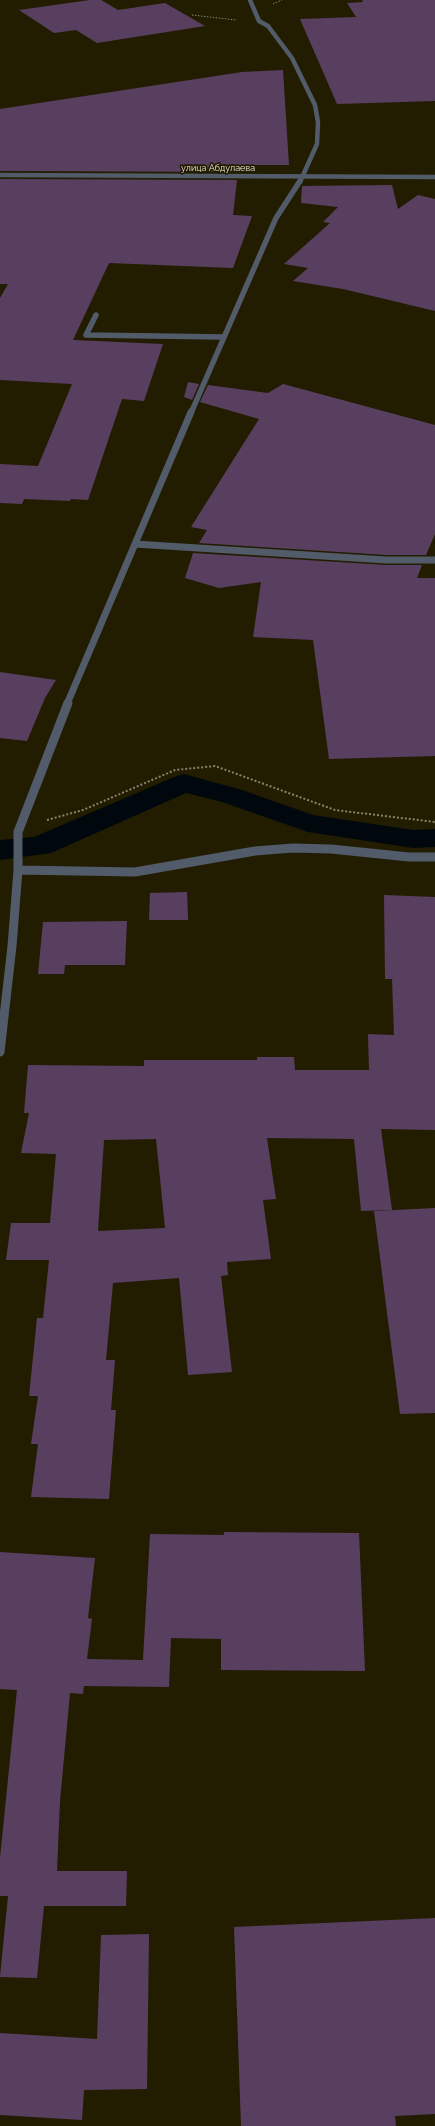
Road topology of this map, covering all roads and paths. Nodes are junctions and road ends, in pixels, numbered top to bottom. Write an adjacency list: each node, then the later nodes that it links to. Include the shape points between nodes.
1 (250, 0): 3 (street)
2 (192, 15): 3 (path)
3 (259, 21): 5 (street, via 268,26 292,58 315,105 318,122 317,144)
4 (0, 175): 5 (street, улица Абдулаева)
5 (304, 176): 6 (street, улица Абдулаева); 8 (street, via 276,218)
6 (435, 177)
7 (96, 315): 8 (street, via 86,335)
8 (223, 337): 9 (street)
9 (135, 544): 10 (street, via 378,559); 12 (street, via 79,675)
10 (435, 560)
11 (435, 822): 12 (path, via 335,810 215,766 175,770 83,810)
12 (19, 830): 14 (street)
13 (435, 856): 14 (street, via 409,857 293,848 255,851 135,872)
14 (18, 870): 15 (street)
15 (0, 1052)

